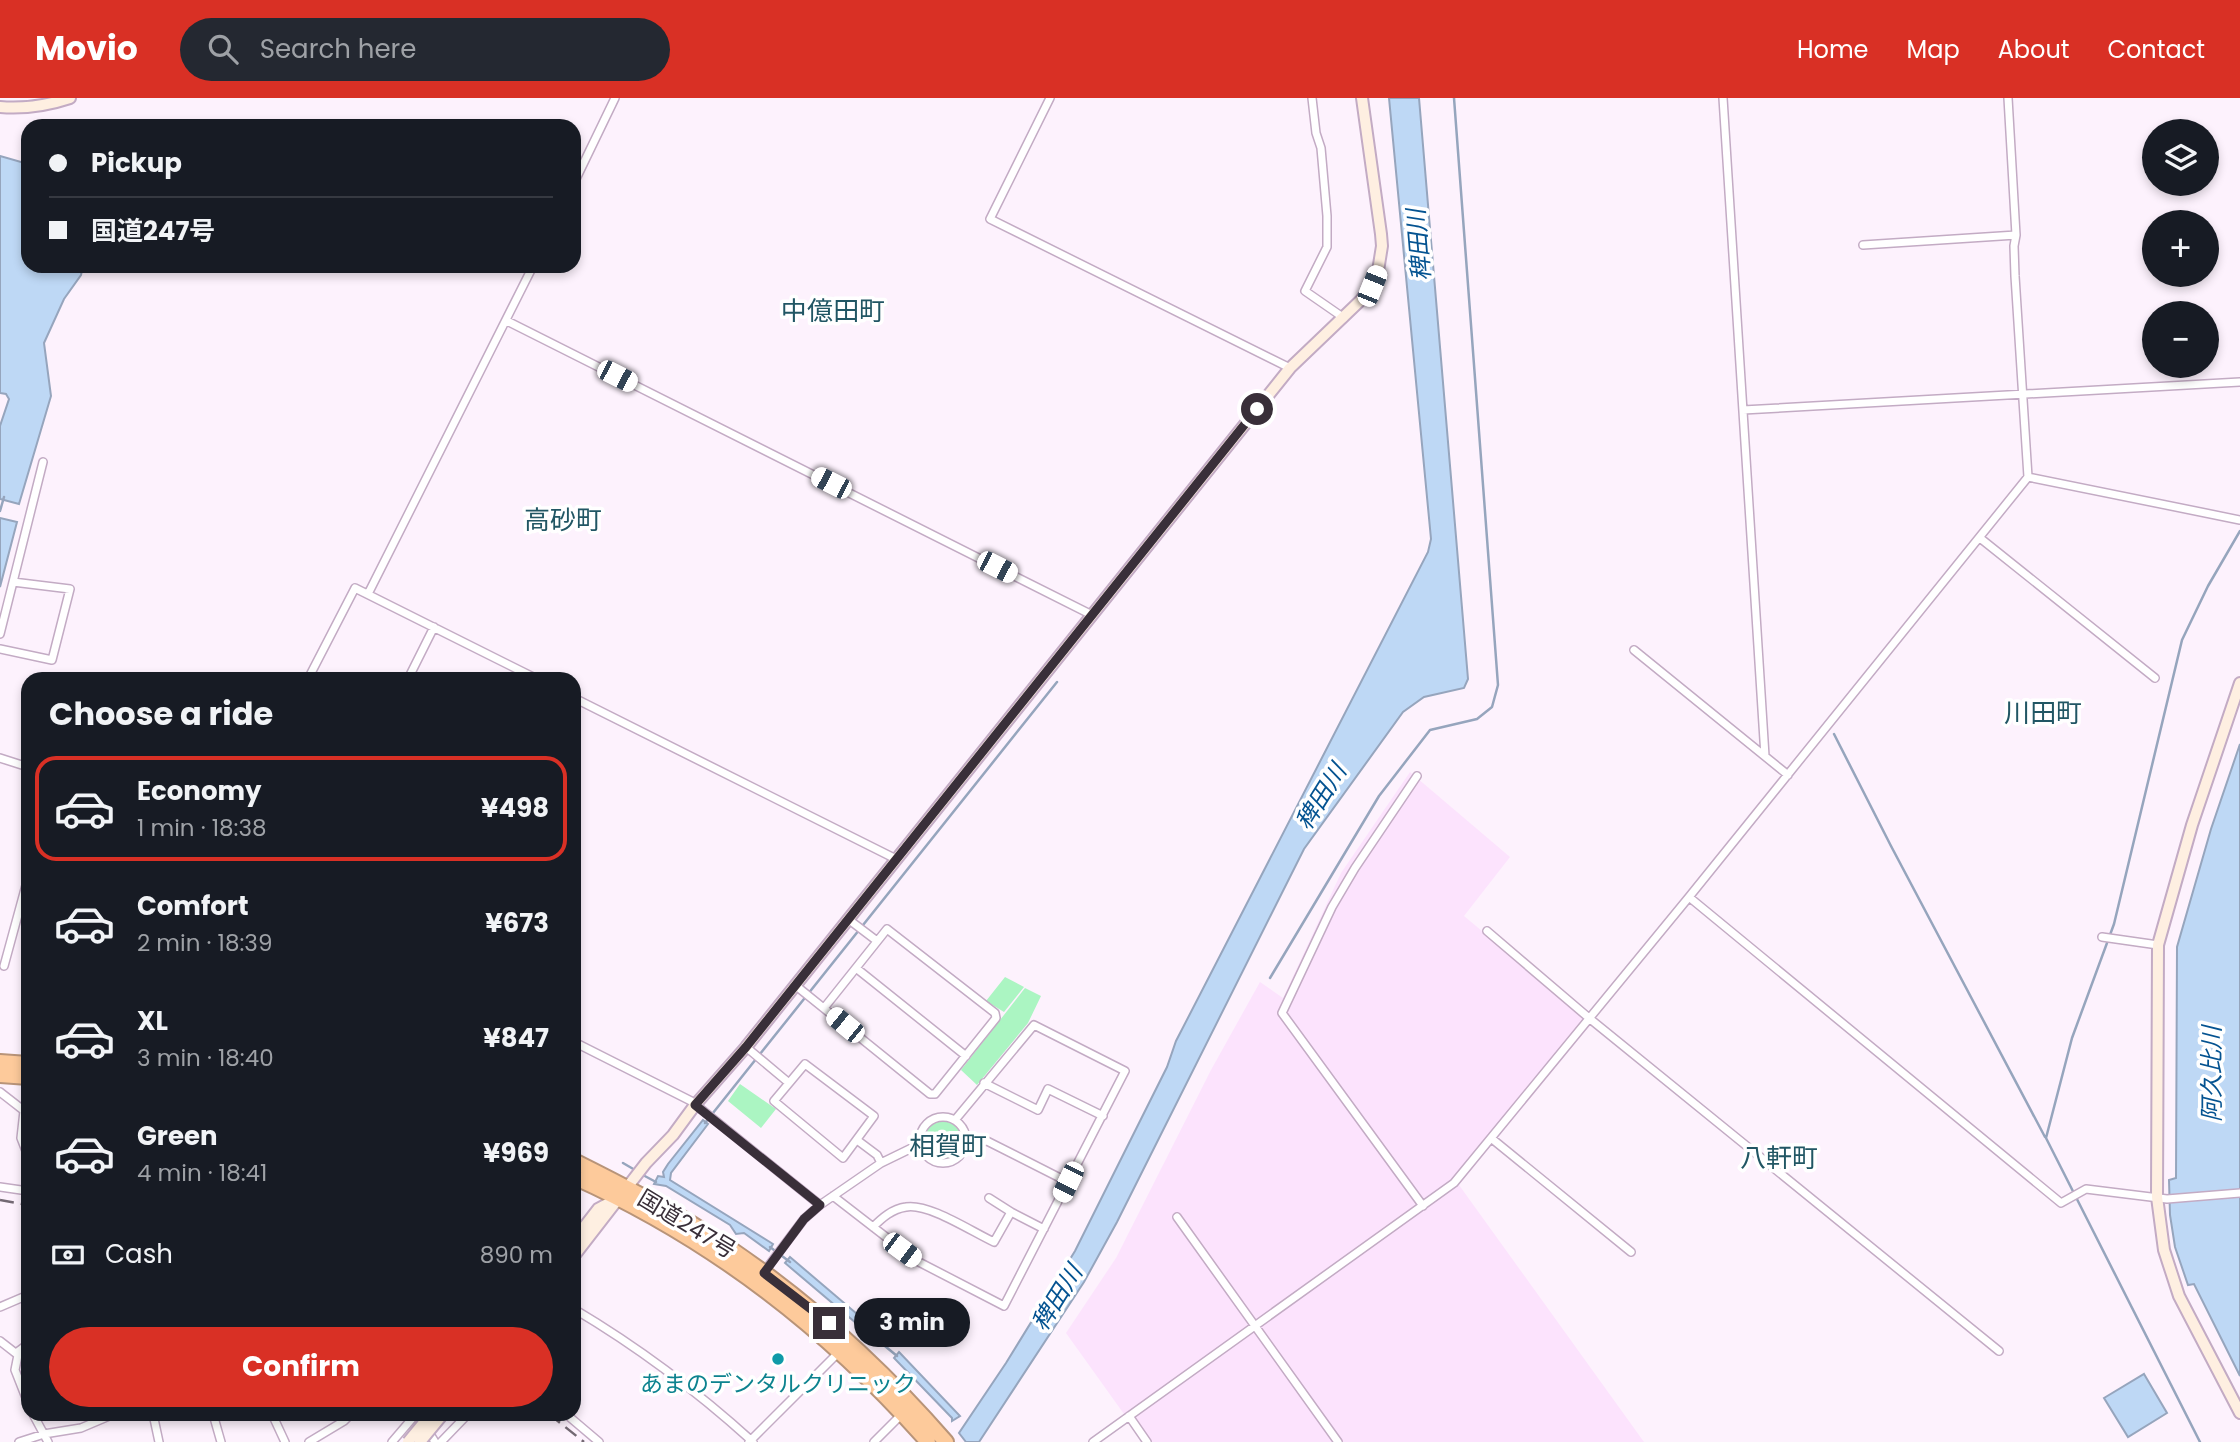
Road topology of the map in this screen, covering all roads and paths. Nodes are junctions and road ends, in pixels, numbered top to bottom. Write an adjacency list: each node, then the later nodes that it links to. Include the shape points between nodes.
1 (69, 98): 8 (street, via 47,106)
2 (615, 98): 9 (street)
3 (1051, 98): 17 (street, via 990,219)
4 (1312, 98): 15 (street, via 1321,148 1327,247 1305,291)
5 (1362, 98): 10 (street)
6 (1723, 98): 20 (street)
7 (2008, 98): 11 (street)
8 (0, 107)
9 (581, 168)
10 (1381, 234): 13 (street); 15 (street, via 1372,286)
11 (2016, 235): 12 (street); 19 (street)
12 (1863, 245)
13 (1389, 246)
14 (530, 273): 16 (street)
15 (1344, 318): 17 (street)
16 (506, 321): 26 (street); 27 (street)
17 (1290, 368): 27 (street)
18 (2240, 382): 19 (street)
19 (2024, 396): 20 (street); 22 (street)
20 (1743, 410): 38 (street)
21 (43, 461): 25 (street)
22 (2028, 477): 23 (street); 24 (street)
23 (2237, 519)
24 (1980, 538): 35 (street); 41 (street)
25 (13, 582): 29 (street); 30 (street, via 70,590 52,660)
26 (368, 594): 28 (street); 32 (street, via 355,588)
27 (1092, 615): 43 (street)
28 (434, 627): 33 (street); 34 (street)
29 (0, 634)
30 (0, 649)
31 (1634, 650): 38 (street)
32 (312, 672)
33 (412, 672)
34 (523, 672)
35 (2155, 678)
36 (2240, 683): 50 (street)
37 (581, 702): 43 (street)
38 (1765, 756): 41 (street)
39 (0, 758): 40 (street)
40 (21, 765)
41 (1788, 775): 44 (street)
42 (1417, 776): 84 (street, via 1332,907 1282,1013)
43 (896, 859): 46 (street)
44 (1689, 897): 55 (street); 82 (street, via 2061,1203 2086,1189)
45 (21, 904): 51 (street)
46 (852, 922): 49 (street); 53 (street)
47 (1487, 931): 55 (street)
48 (2102, 937): 50 (street)
49 (877, 941): 52 (street); 58 (street, via 891,930 995,1013 996,1018)
50 (2158, 945): 82 (street)
51 (4, 966)
52 (856, 968): 54 (street); 58 (street)
53 (799, 988): 54 (street); 57 (street)
54 (824, 1008): 58 (street, via 930,1094 935,1094)
55 (1589, 1018): 68 (street); 98 (street)
56 (581, 1046): 64 (street)
57 (749, 1050): 61 (street); 64 (street)
58 (966, 1056)
59 (0, 1064): 60 (highway)
60 (14, 1072)
61 (789, 1083): 69 (street, via 774,1101 842,1158); 69 (street, via 805,1064 874,1116)
62 (984, 1083): 66 (street, via 1038,1110 1048,1089); 66 (street, via 1034,1025 1125,1071); 67 (street)
63 (0, 1092): 65 (street)
64 (699, 1108): 77 (street); 83 (street)
65 (21, 1109)
66 (1103, 1116): 75 (street)
67 (955, 1120): 70 (street, via 965,1132); 71 (street, via 933,1119 923,1129)
68 (1491, 1138): 84 (street, via 1454,1183); 90 (street)
69 (857, 1140): 72 (street)
70 (966, 1143): 71 (street, via 957,1160 942,1164 928,1158); 75 (street, via 987,1141)
71 (920, 1144): 72 (street)
72 (881, 1163): 80 (street)
73 (581, 1165): 77 (highway, 国道247号)
74 (581, 1178): 77 (highway, 国道247号)
75 (1068, 1182): 88 (street)
76 (0, 1187): 78 (street)
77 (627, 1188): 89 (street, via 598,1209); 91 (highway, 国道247号); 99 (highway, 国道247号, via 663,1222 739,1270)
78 (21, 1190)
79 (2240, 1193): 82 (street)
80 (833, 1196): 83 (street); 87 (street)
81 (989, 1198): 85 (street)
82 (2162, 1198): 103 (street, via 2164,1250 2179,1296)
83 (820, 1205): 91 (street)
84 (1423, 1206): 95 (street)
85 (1011, 1212): 87 (street, via 994,1242 923,1208 908,1206 885,1215); 88 (street)
86 (1177, 1217): 95 (street)
87 (873, 1227): 88 (street, via 917,1261 1004,1306)
88 (1044, 1229)
89 (581, 1234)
90 (1631, 1252)
91 (768, 1267): 132 (highway, 国道247号, via 874,1366)
92 (21, 1297): 93 (street)
93 (0, 1307)
94 (581, 1313): 118 (street, via 616,1334)
95 (1255, 1325): 104 (street); 135 (street)
96 (0, 1341): 100 (street)
97 (21, 1349): 100 (street)
98 (1999, 1351)
99 (840, 1352): 102 (highway, 国道247号); 118 (street)
100 (16, 1353): 101 (street, via 15,1370)
101 (21, 1385)
102 (903, 1413): 130 (street); 131 (highway, 国道247号)
103 (2240, 1413)
104 (1129, 1416): 133 (street); 134 (street)
105 (37, 1421): 117 (street)
106 (98, 1421): 117 (street)
107 (154, 1421): 120 (street)
108 (215, 1421): 121 (street)
109 (275, 1421): 122 (street)
110 (344, 1421): 123 (street)
111 (411, 1421): 124 (street)
112 (422, 1421): 127 (street)
113 (426, 1421): 125 (street, bridge)
114 (437, 1421): 126 (street, bridge)
115 (461, 1421): 128 (street)
116 (574, 1421): 129 (street)
117 (46, 1438): 119 (street)
118 (751, 1441)
119 (19, 1442)
120 (159, 1442)
121 (221, 1442)
122 (285, 1442)
123 (309, 1442)
124 (393, 1442)
125 (408, 1442)
126 (420, 1442)
127 (435, 1442)
128 (441, 1442)
129 (599, 1442)
130 (874, 1442)
131 (928, 1442)
132 (946, 1442)
133 (1093, 1442)
134 (1147, 1442)
135 (1338, 1442)

